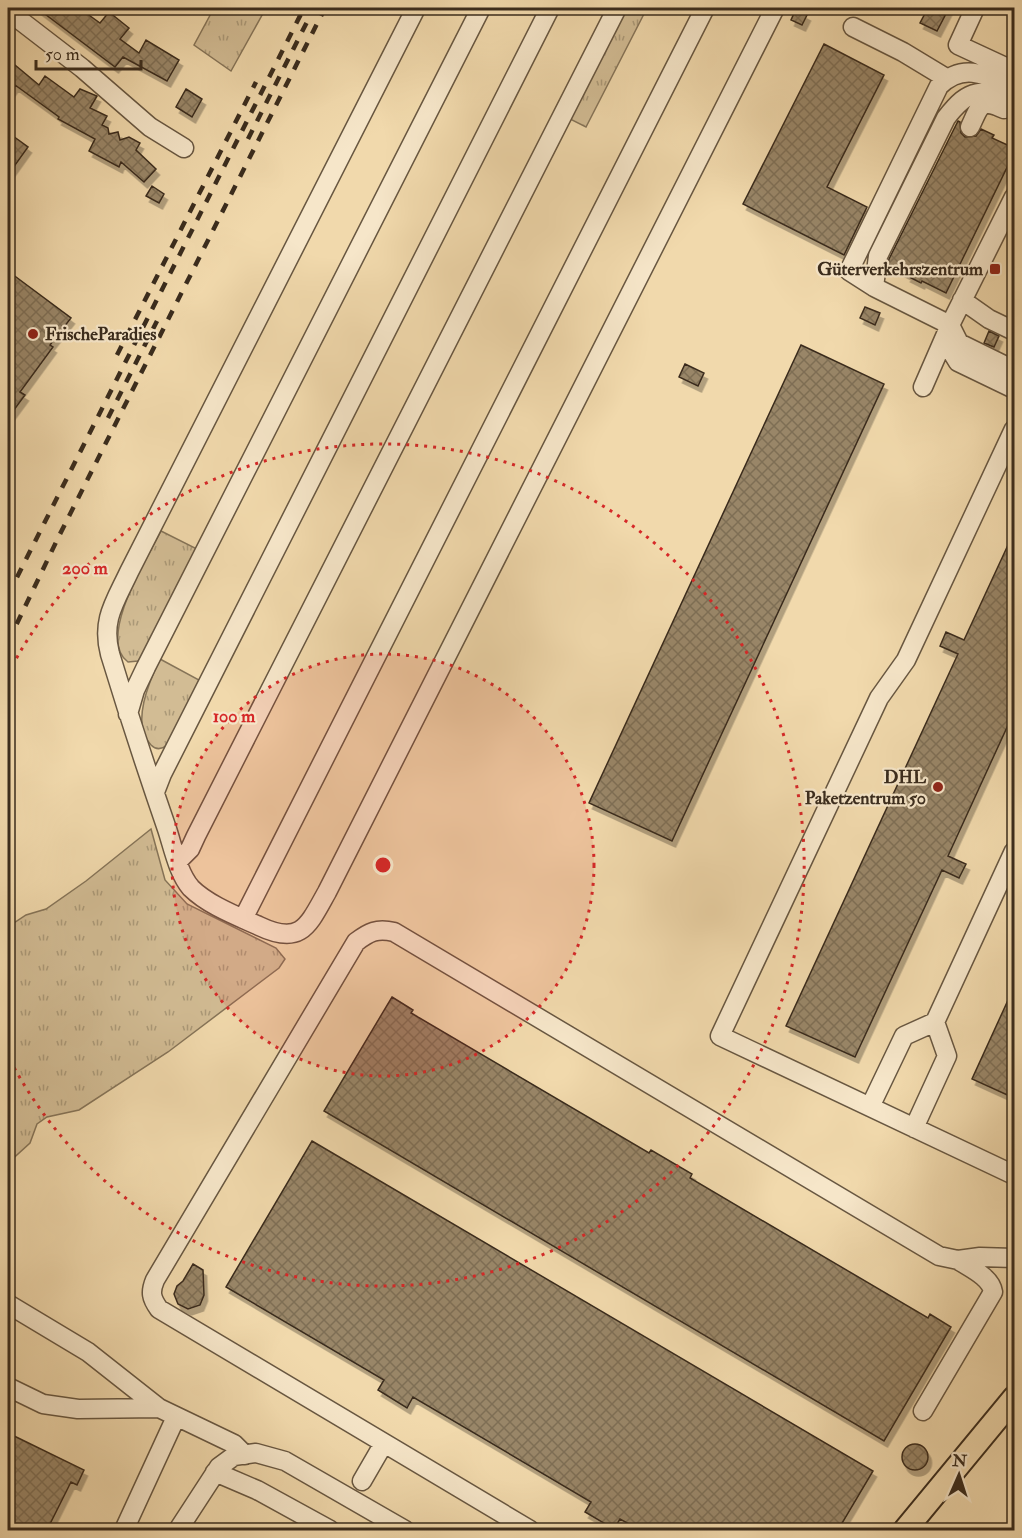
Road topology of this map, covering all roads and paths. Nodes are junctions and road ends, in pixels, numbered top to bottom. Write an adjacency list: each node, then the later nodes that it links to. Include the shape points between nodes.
1 (416, 8): 27 (street, via 110,611 107,642)
2 (481, 8): 27 (street, via 146,667)
3 (550, 8): 28 (street)
4 (617, 8): 30 (street, via 190,849)
5 (705, 8): 31 (street)
6 (775, 8): 31 (street, via 311,920 288,935 274,933)
7 (975, 8): 10 (street, via 958,45)
8 (8, 11): 16 (street, via 150,127)
9 (853, 27): 11 (street)
10 (1014, 71)
11 (946, 78): 12 (street, via 976,72); 19 (street, via 932,97 849,271)
12 (1014, 88)
13 (1014, 103): 19 (street, via 989,92 978,93 964,98 946,118 878,256)
14 (1014, 114): 15 (street, via 984,103)
15 (970, 127)
16 (184, 148)
17 (1014, 197): 18 (street)
18 (1008, 226): 20 (street)
19 (874, 287): 21 (street)
20 (962, 300): 21 (street); 22 (street)
21 (950, 325): 23 (street, via 959,343); 24 (street); 25 (street, via 950,349 958,362)
22 (1014, 331)
23 (1014, 370)
24 (923, 387)
25 (1014, 389)
26 (1014, 429): 33 (street, via 906,660 879,698 720,1036)
27 (128, 714): 28 (street)
28 (155, 792): 30 (street)
29 (1014, 851): 32 (street)
30 (178, 861): 31 (street, via 192,888)
31 (243, 918)
32 (935, 1022): 33 (street, via 904,1036); 34 (street, via 947,1056)
33 (870, 1107): 34 (street)
34 (914, 1128): 35 (street)
35 (1014, 1175)
36 (1014, 1258): 37 (street)
37 (958, 1260): 42 (street, via 987,1279 993,1292); 44 (street, via 939,1256 394,932 380,929 366,933 356,942 151,1291 159,1309)
38 (8, 1304): 41 (street, via 88,1352)
39 (8, 1387): 41 (street, via 43,1404)
40 (1014, 1398): 53 (main road)
41 (159, 1408): 43 (street)
42 (923, 1411)
43 (176, 1416): 45 (street, via 234,1444); 48 (street)
44 (384, 1443): 47 (street); 52 (street)
45 (244, 1455): 46 (street, via 234,1456); 51 (street, via 256,1453 285,1461)
46 (215, 1472): 49 (street); 50 (street)
47 (362, 1481)
48 (124, 1530)
49 (178, 1530)
50 (330, 1530)
51 (405, 1530)
52 (530, 1530)
53 (905, 1530)

